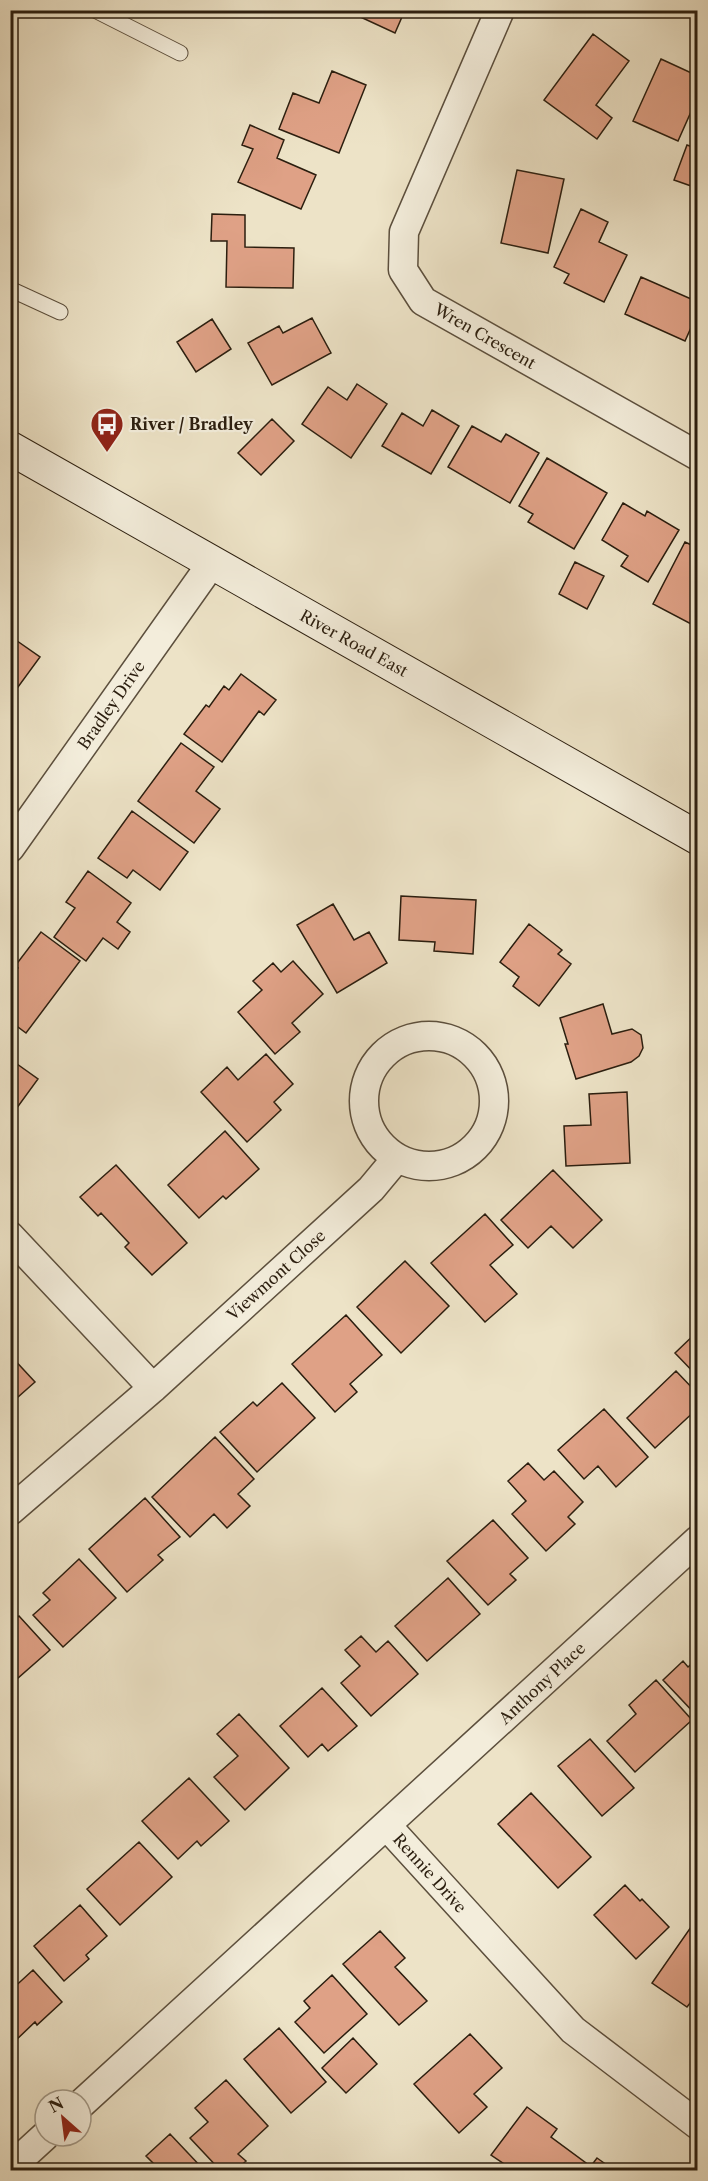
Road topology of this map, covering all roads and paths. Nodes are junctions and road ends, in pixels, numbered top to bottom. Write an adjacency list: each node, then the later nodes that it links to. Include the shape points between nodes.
1 (95, 10): 3 (lane)
2 (500, 10): 7 (street, Wren Crescent, via 404,232 403,270 423,301)
3 (180, 53)
4 (10, 289): 5 (lane)
5 (60, 312)
6 (10, 448): 8 (street, River Road East)
7 (698, 456)
8 (212, 563): 9 (street, River Road East); 10 (street, Bradley Drive)
9 (698, 838)
10 (10, 848)
11 (396, 1159): 11 (street, via 417,1166 440,1166 461,1159 478,1145 490,1126 495,1104 492,1082 482,1062 466,1047 447,1038 426,1035 405,1040 387,1051 373,1067 365,1086 363,1107 369,1128); 13 (street, Viewmont Close, via 371,1189)
12 (10, 1236): 13 (street)
13 (153, 1388): 14 (street, Viewmont Close)
14 (10, 1510)
15 (698, 1540): 16 (street, Anthony Place)
16 (387, 1826): 17 (street, Rennie Drive); 18 (street, Rennie Drive, via 573,2030)
17 (93, 2093)
18 (698, 2125)
19 (33, 2147): 20 (street)
20 (10, 2168)

